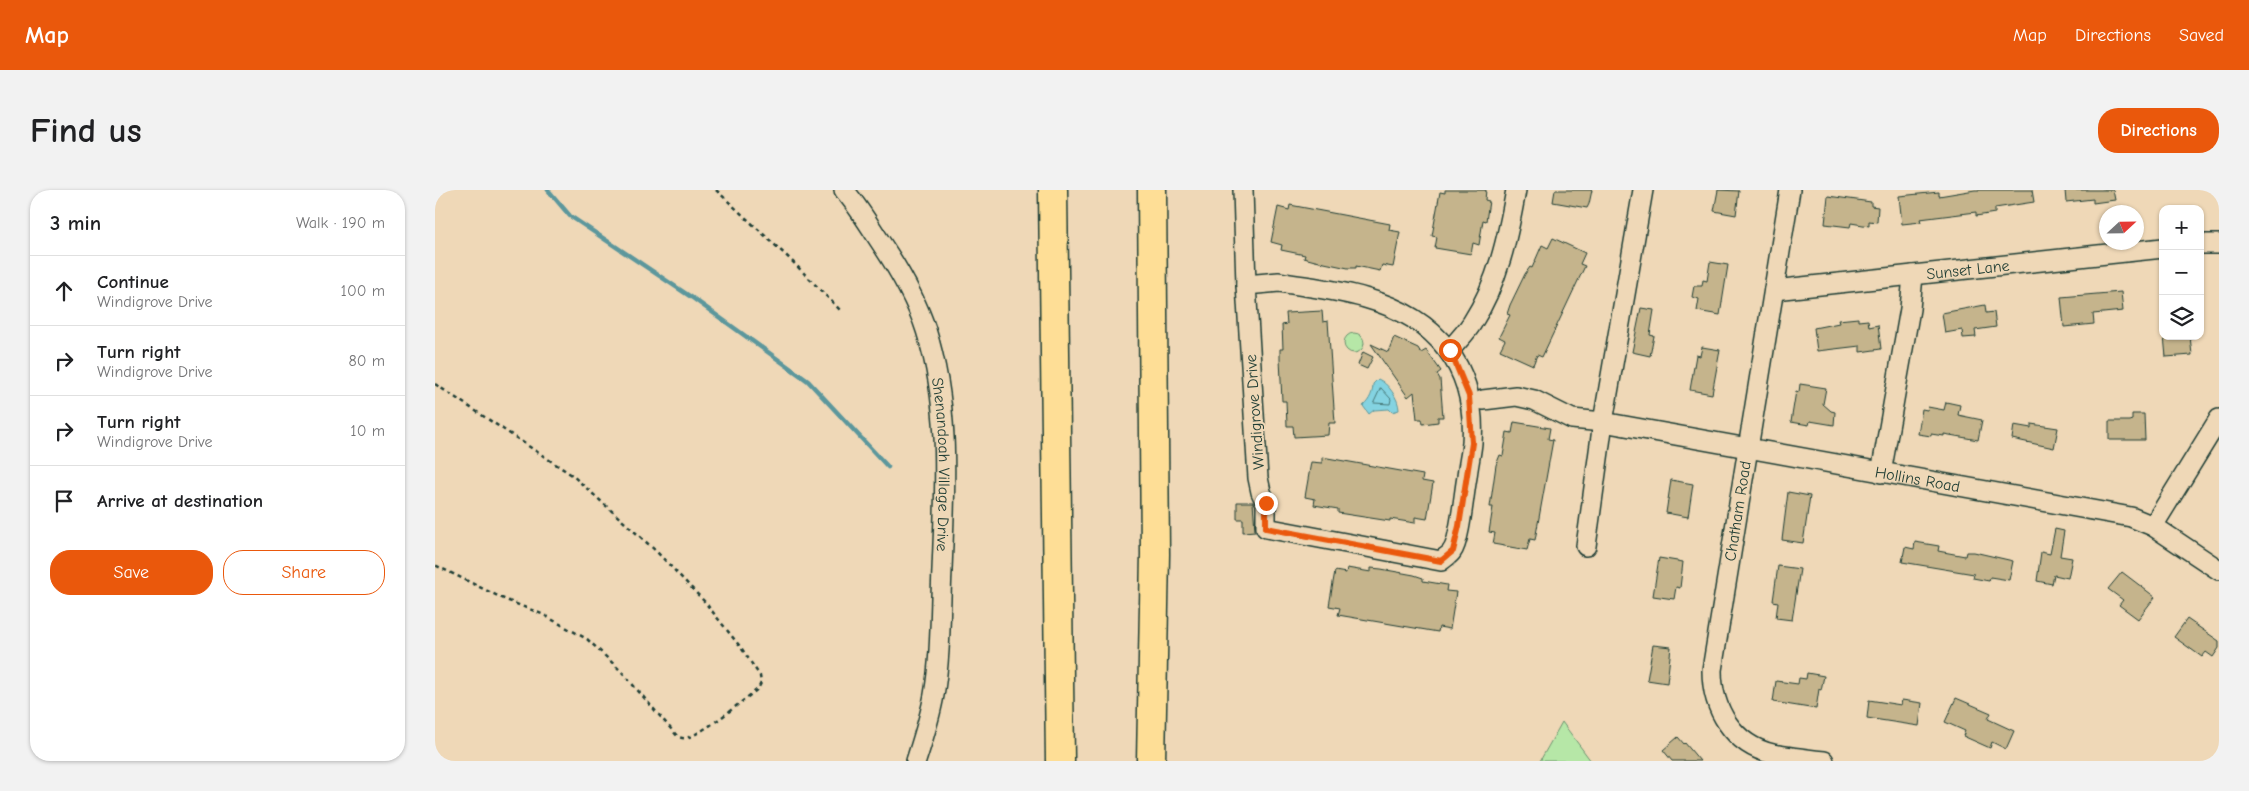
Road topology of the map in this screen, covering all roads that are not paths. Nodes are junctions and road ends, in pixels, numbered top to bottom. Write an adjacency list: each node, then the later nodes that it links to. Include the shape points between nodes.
1 (845, 190): 23 (street, Shenandoah Village Drive, via 906,283 926,329 940,388 946,482 938,656 932,702)
2 (1053, 190): 24 (highway)
3 (1152, 190): 25 (highway, via 1155,554)
4 (1243, 190): 12 (street, Windigrove Drive)
5 (1516, 190): 14 (street, via 1507,242 1497,270 1472,323)
6 (1643, 190): 17 (street)
7 (1790, 190): 13 (street, Chatham Road)
8 (2204, 244): 9 (street)
9 (2219, 244)
10 (2159, 248): 11 (street, Sunset Lane)
11 (1913, 275): 13 (street, Sunset Lane); 19 (street)
12 (1246, 285): 14 (street, Windigrove Drive, via 1279,282 1365,298 1411,317); 14 (street, Windigrove Drive, via 1258,478 1266,503 1266,528 1441,561 1453,551 1472,443 1469,396)
13 (1774, 290): 18 (street, Chatham Road)
14 (1450, 350)
15 (1483, 400): 17 (street, Hollins Road, via 1516,396 1534,400 1572,419)
16 (2219, 418): 20 (street)
17 (1603, 422): 18 (street, Hollins Road); 21 (street)
18 (1747, 448): 19 (street, Hollins Road); 26 (street, Chatham Road, via 1712,670 1715,699 1730,728 1756,748 1773,754)
19 (1881, 473): 20 (street, Hollins Road, via 2131,517)
20 (2153, 526): 22 (street, Hollins Road)
21 (1586, 546)
22 (2219, 570)
23 (916, 761)
24 (1060, 761)
25 (1151, 761)
26 (1824, 761)

